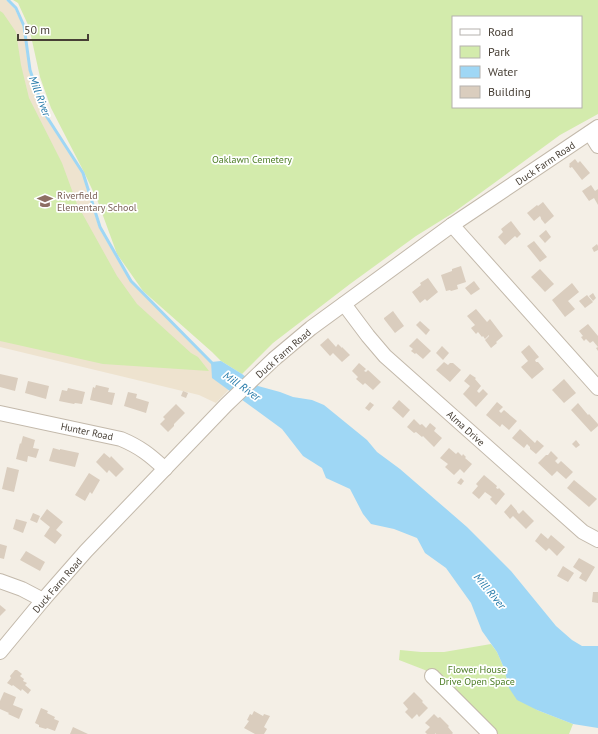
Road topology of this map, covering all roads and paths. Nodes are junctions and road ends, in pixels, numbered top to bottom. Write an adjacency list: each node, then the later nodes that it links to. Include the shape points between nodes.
1 (594, 130): 2 (street); 3 (street, Duck Farm Road)
2 (598, 146)
3 (452, 225): 4 (street, Duck Farm Road); 5 (street)
4 (344, 304): 7 (street, Duck Farm Road, via 274,359); 8 (street, Alma Drive, via 385,356 583,532)
5 (598, 387)
6 (0, 412): 7 (street, Hunter Road, via 120,439 146,452)
7 (165, 469): 10 (street, Duck Farm Road)
8 (598, 540)
9 (0, 581): 10 (street)
10 (43, 600): 11 (street, Duck Farm Road)
11 (0, 652)
12 (432, 676): 13 (street)
13 (490, 734)

